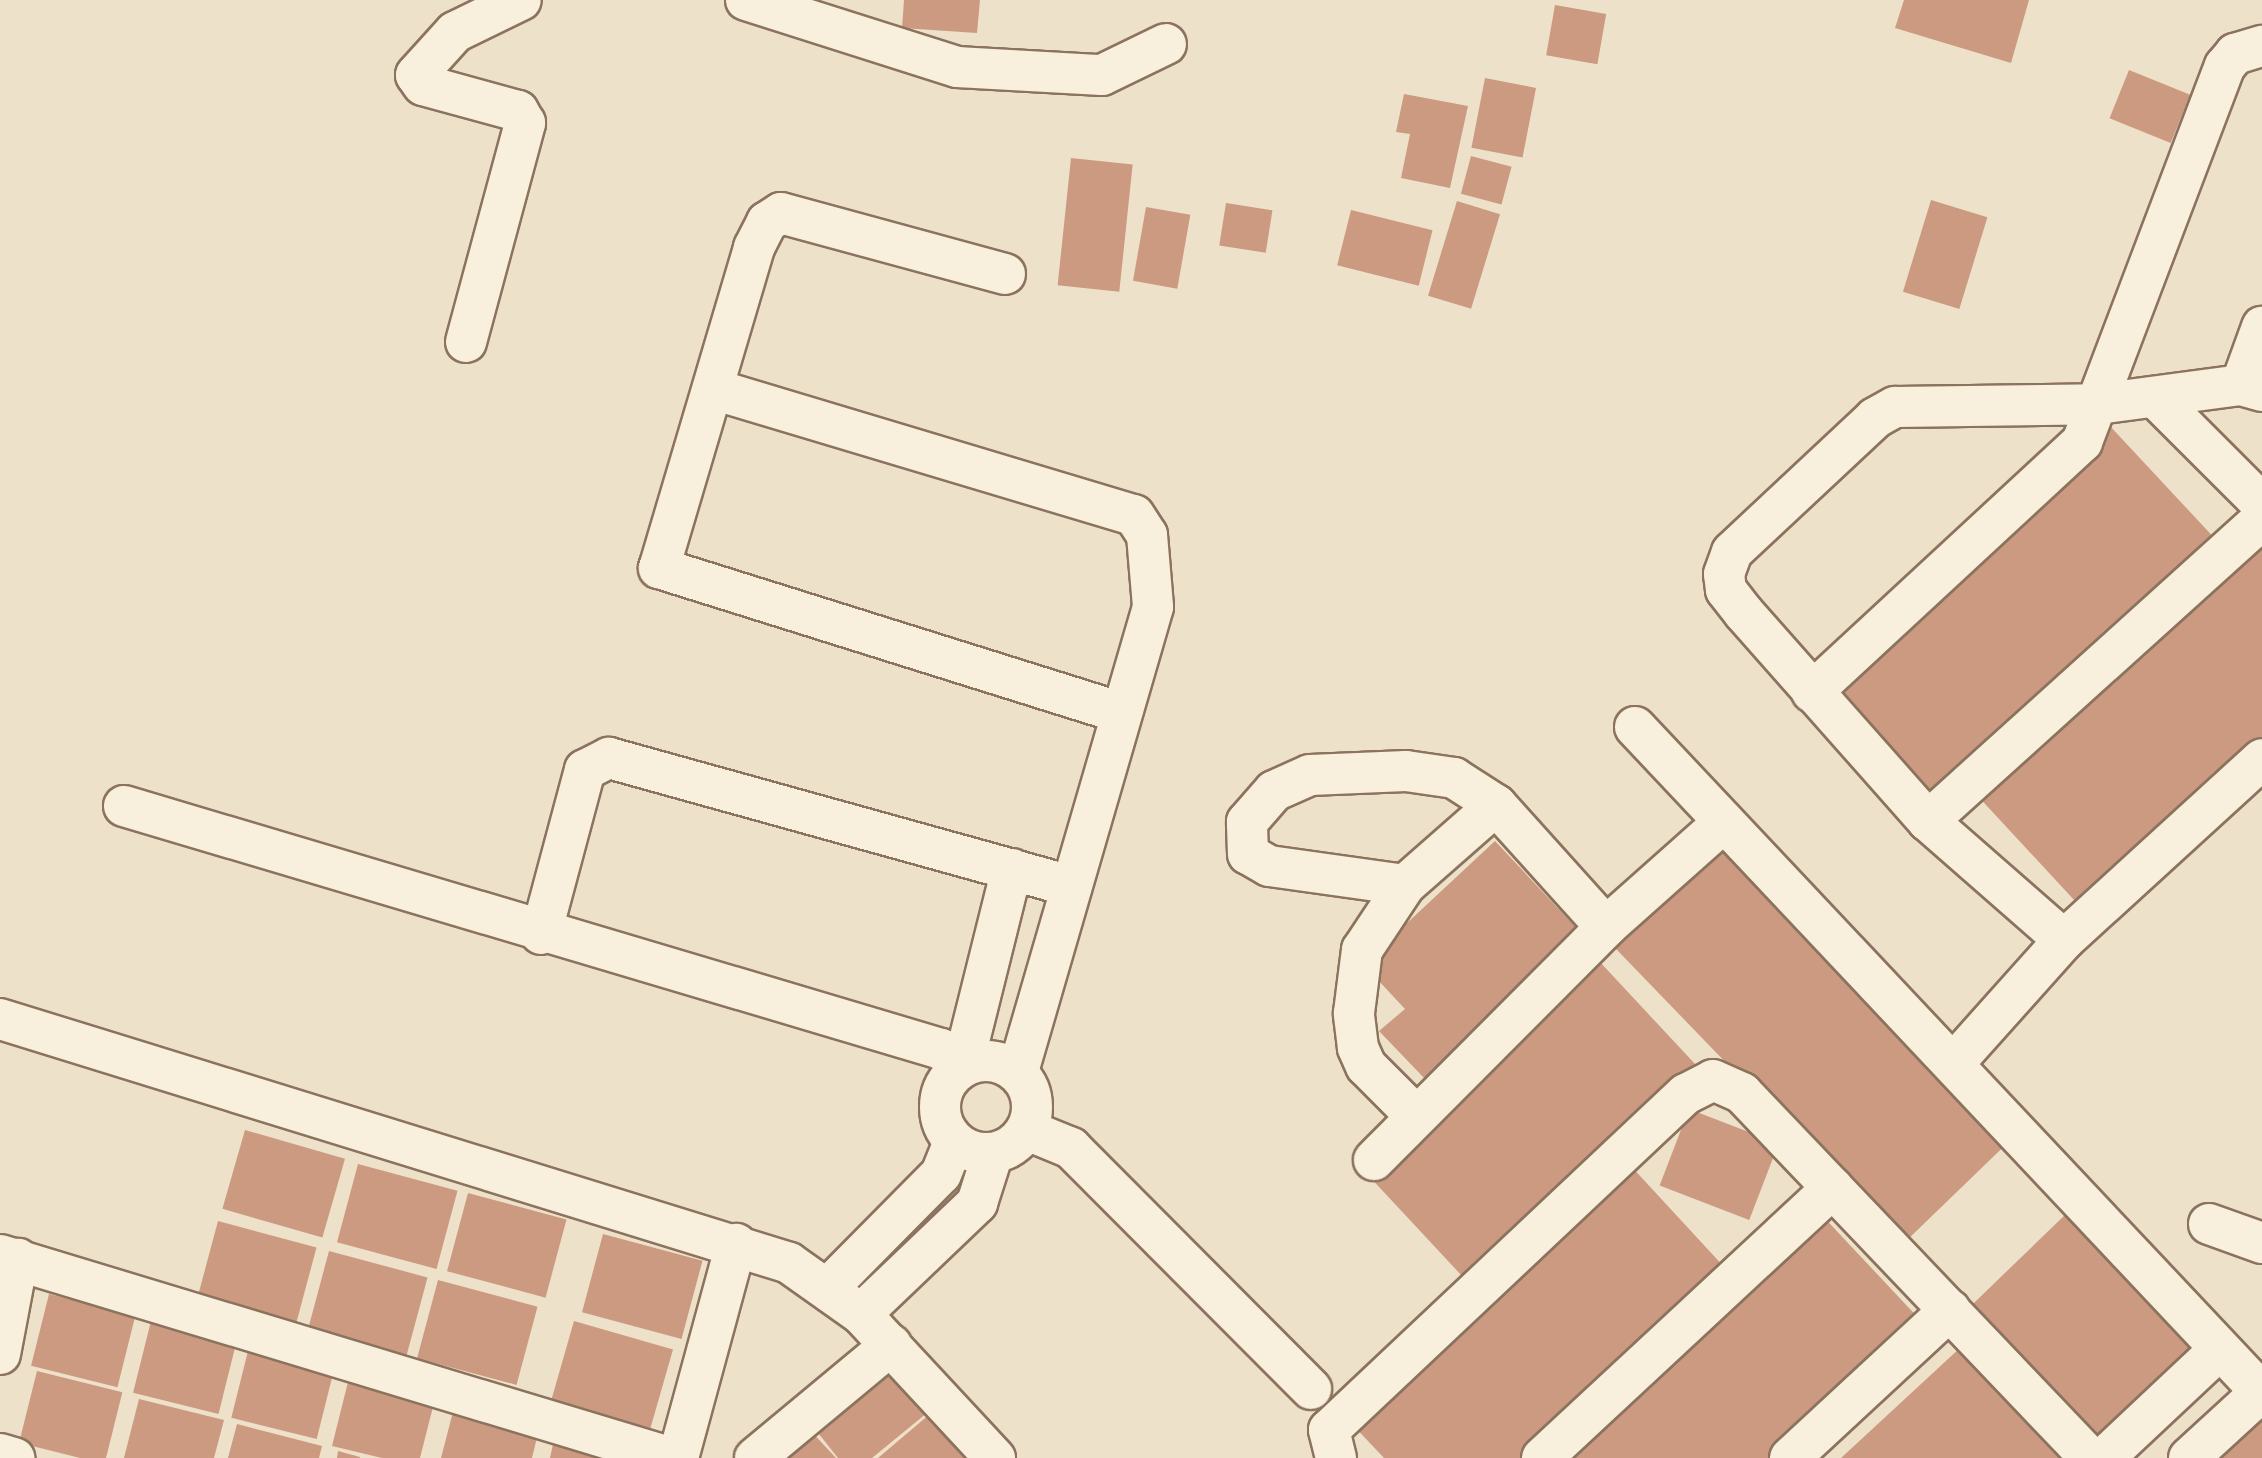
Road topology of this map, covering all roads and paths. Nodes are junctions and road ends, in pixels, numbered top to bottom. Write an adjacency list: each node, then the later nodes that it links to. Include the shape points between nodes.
1 (520, 0): 7 (street, via 455,32 416,75 423,85 518,111 524,123)
2 (746, 0): 3 (street, via 887,49 1009,72 1102,75)
3 (1166, 44)
4 (2262, 46): 11 (street, via 2235,54 2225,66)
5 (1005, 274): 9 (street, via 781,213 767,222 754,248)
6 (2262, 327): 8 (street)
7 (466, 342)
8 (2251, 388): 10 (street)
9 (713, 389): 15 (street, via 1134,514 1148,535 1153,606); 15 (street, via 660,568)
10 (2157, 398): 11 (street); 12 (street)
11 (2098, 404): 14 (street, via 2071,456); 14 (street, via 1896,407 1875,418 1732,552 1726,590)
12 (2262, 504)
13 (2262, 519): 20 (street)
14 (1812, 692): 20 (street)
15 (1122, 713): 24 (street)
16 (1635, 728): 21 (street)
17 (2262, 759): 27 (street)
18 (1496, 805): 23 (street); 23 (street, via 1470,784 1432,772 1310,775 1274,791 1243,834 1248,854 1269,866); 25 (street)
19 (124, 806): 26 (street)
20 (1928, 821): 27 (street)
21 (1724, 822): 25 (street); 29 (street)
22 (1012, 869): 24 (street); 26 (street, via 609,758 585,770); 30 (street)
23 (1405, 885): 32 (street, via 1362,950 1354,1027 1366,1066)
24 (1072, 886): 31 (street)
25 (1606, 927): 32 (street)
26 (541, 934): 30 (street, via 941,1048)
27 (2064, 940): 29 (street)
28 (0, 1018): 39 (street)
29 (1954, 1063): 46 (street)
30 (963, 1066): 31 (street, via 982,1060); 34 (street, via 946,1082 939,1104)
31 (1018, 1072): 33 (street, via 1034,1110)
32 (1414, 1115): 36 (street)
33 (1027, 1130): 35 (street, via 1013,1146); 48 (street, via 1071,1148)
34 (954, 1141): 35 (street); 42 (street, via 942,1174)
35 (994, 1152): 44 (street, via 977,1203)
36 (1374, 1160)
37 (1833, 1188): 43 (street); 55 (street, via 1742,1093 1725,1082 1702,1082 1329,1430); 56 (street)
38 (2209, 1224): 40 (street)
39 (736, 1244): 42 (street); 52 (street)
40 (2262, 1244)
41 (9, 1257): 47 (street); 52 (street)
42 (830, 1286): 44 (street)
43 (1950, 1310): 57 (street); 58 (street)
44 (861, 1314): 45 (street)
45 (891, 1345): 53 (street); 54 (street)
46 (2220, 1349): 49 (street); 59 (street)
47 (0, 1354)
48 (1311, 1390)
49 (2262, 1393): 60 (street)
50 (0, 1454): 51 (street)
51 (14, 1458)
52 (675, 1458)
53 (755, 1458)
54 (995, 1458)
55 (1336, 1458)
56 (1542, 1458)
57 (1790, 1458)
58 (2090, 1458)
59 (2104, 1458)
60 (2189, 1458)

